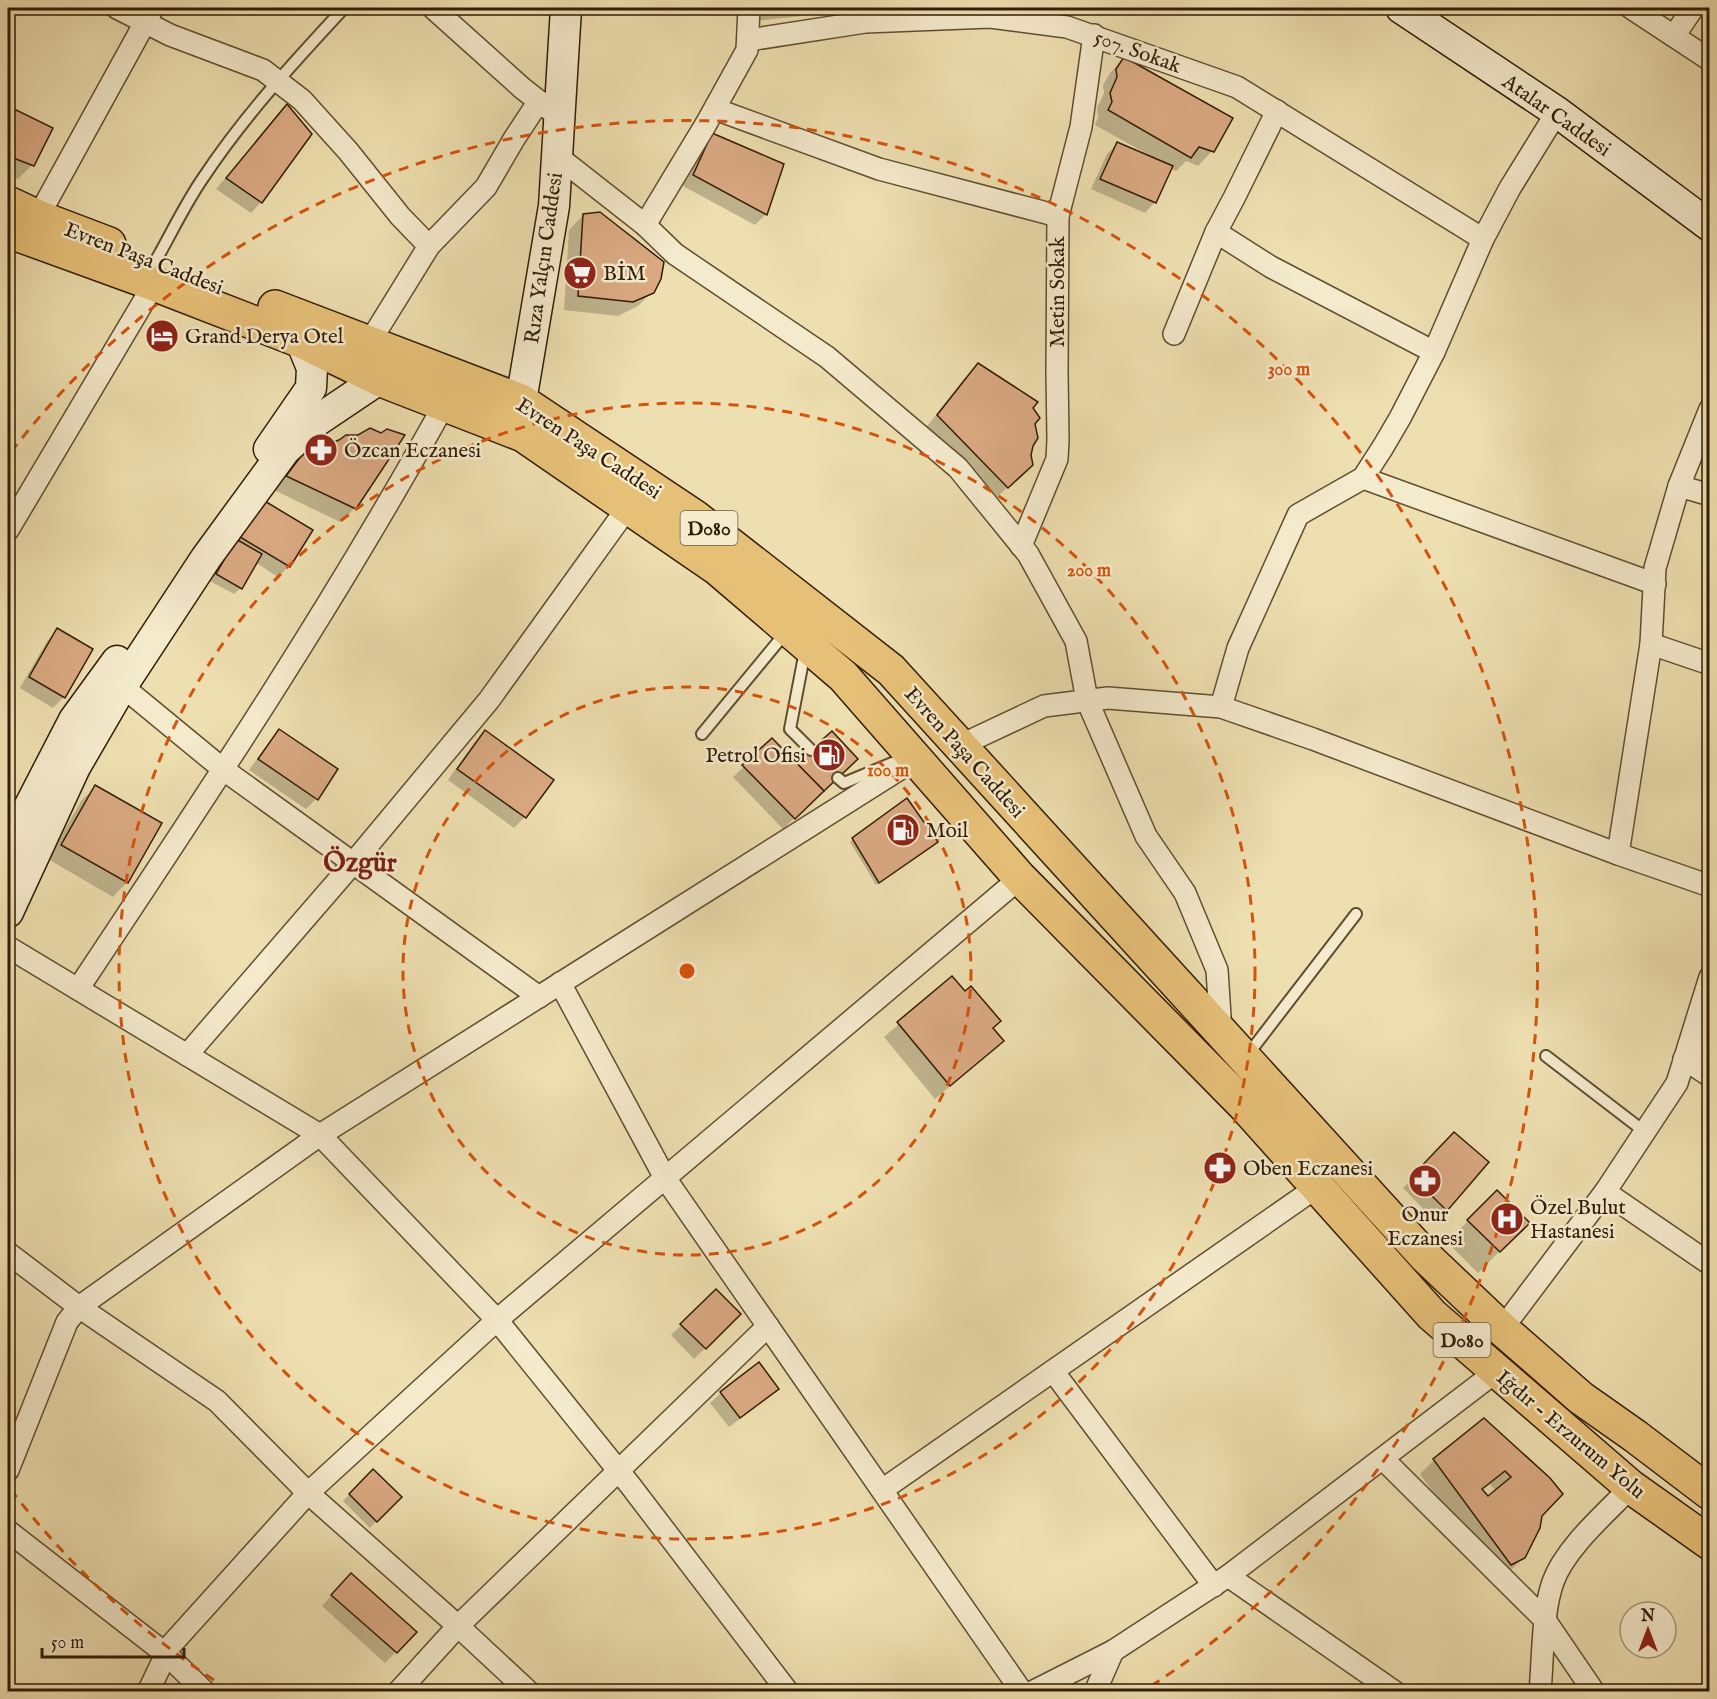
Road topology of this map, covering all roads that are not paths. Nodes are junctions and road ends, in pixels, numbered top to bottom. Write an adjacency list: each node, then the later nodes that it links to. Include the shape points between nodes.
1 (117, 8): 10 (street)
2 (344, 8): 15 (lane)
3 (433, 8): 17 (street)
4 (566, 8): 17 (street, Rıza Yalçın Caddesi)
5 (749, 8): 13 (street)
6 (1401, 8): 19 (street, Atalar Caddesi)
7 (1631, 8): 12 (street)
8 (1693, 8): 12 (street)
9 (989, 12): 11 (street, 507. Sokak); 13 (street, 507. Sokak, via 865,22)
10 (148, 15): 15 (street, via 170,35 263,70); 23 (street)
11 (1094, 35): 18 (street, 507. Sokak, via 1237,87); 22 (street, Metin Sokak, via 1081,126)
12 (1674, 36): 14 (street)
13 (749, 40): 16 (street)
14 (1710, 60)
15 (277, 81): 29 (street, via 310,109); 30 (lane, via 202,178)
16 (715, 109): 22 (street, via 879,169); 24 (street)
17 (549, 110): 20 (street, Rıza Yalçın Caddesi); 29 (street, via 514,139 486,187)
18 (1277, 111): 27 (street); 28 (street, 507. Sokak)
19 (1557, 112): 25 (street, Atalar Caddesi); 28 (street)
20 (557, 156): 24 (street); 36 (street, Rıza Yalçın Caddesi, via 554,206)
21 (8, 203): 23 (highway, Evren Paşa Caddesi / D080)
22 (1058, 216): 45 (street, Metin Sokak, via 1057,459)
23 (38, 217): 30 (highway, Evren Paşa Caddesi / D080)
24 (645, 225): 45 (street, via 675,254 827,357 940,453)
25 (1710, 226)
26 (8, 231): 30 (highway, Evren Paşa Caddesi / D080)
27 (1215, 232): 31 (street); 34 (street, via 1271,267)
28 (1484, 239): 34 (street)
29 (429, 246): 33 (street)
30 (155, 273): 32 (highway, Evren Paşa Caddesi / D080); 33 (highway, Evren Paşa Caddesi / D080); 44 (street)
31 (1174, 334)
32 (301, 341): 35 (highway, Evren Paşa Caddesi / D080); 59 (street, via 312,368 311,388 219,523 74,720)
33 (369, 343): 36 (highway, Evren Paşa Caddesi / D080)
34 (1434, 352): 40 (street)
35 (379, 379): 37 (highway, Evren Paşa Caddesi / D080); 50 (street, via 318,420 285,450 206,558)
36 (521, 401): 39 (street, Rıza Yalçın Caddesi); 54 (highway, Evren Paşa Caddesi / D080, via 695,517 891,670)
37 (444, 405): 39 (highway, Evren Paşa Caddesi / D080); 57 (street, via 393,497)
38 (1710, 409): 41 (street)
39 (523, 435): 43 (highway, Evren Paşa Caddesi / D080)
40 (1363, 478): 46 (street); 52 (street, via 1298,514 1238,648)
41 (1679, 486): 42 (street); 46 (street, via 1655,568)
42 (1710, 495)
43 (628, 507): 47 (highway, Evren Paşa Caddesi / D080, via 718,569); 61 (street, via 489,700)
44 (8, 530)
45 (1021, 546): 51 (street, via 1076,641)
46 (1654, 585): 48 (street)
47 (797, 637): 53 (lane); 55 (lane, via 790,729); 56 (highway, Evren Paşa Caddesi / D080, via 843,676)
48 (1651, 644): 49 (street); 60 (street)
49 (1710, 664)
50 (122, 686): 57 (street); 64 (street, via 75,767)
51 (1087, 700): 52 (street, via 1108,698); 54 (street, via 1044,706); 71 (street, via 1146,836 1185,893 1217,970)
52 (1221, 707): 60 (street)
53 (702, 734)
54 (959, 746): 71 (highway, Evren Paşa Caddesi / D080)
55 (811, 750)
56 (912, 758): 58 (lane, via 844,783); 62 (highway, Evren Paşa Caddesi / D080); 68 (street)
57 (224, 770): 61 (street); 69 (street)
58 (838, 778)
59 (8, 848)
60 (1618, 854): 63 (street)
61 (354, 862): 70 (street); 74 (street)
62 (1020, 878): 78 (highway, Evren Paşa Caddesi / D080); 81 (street)
63 (1710, 886)
64 (8, 912)
65 (1356, 915): 76 (lane)
66 (8, 947): 69 (street)
67 (1710, 977): 72 (street)
68 (560, 983): 70 (street); 81 (street)
69 (78, 990): 74 (street)
70 (539, 997): 80 (street)
71 (1221, 1032): 76 (highway, Evren Paşa Caddesi / D080)
72 (1686, 1052): 73 (street); 77 (street); 79 (street, via 1677,1083)
73 (1710, 1053)
74 (187, 1055): 80 (street)
75 (1546, 1056): 79 (lane)
76 (1251, 1066): 89 (highway, Iğdır - Erzurum Yolu / D080, via 1425,1256)
77 (1710, 1076)
78 (1244, 1105): 82 (highway, Iğdır - Erzurum Yolu / D080)
79 (1645, 1132): 83 (street)
80 (320, 1135): 86 (street); 87 (street)
81 (665, 1178): 87 (street); 88 (street)
82 (1317, 1187): 90 (street); 91 (highway, Iğdır - Erzurum Yolu / D080, via 1432,1315)
83 (1605, 1192): 85 (street); 89 (street)
84 (8, 1252): 86 (street)
85 (1710, 1264)
86 (79, 1307): 93 (street, via 67,1322); 97 (street, via 217,1401)
87 (497, 1320): 94 (street); 97 (street)
88 (768, 1326): 94 (street); 96 (street)
89 (1502, 1329): 98 (highway, Iğdır - Erzurum Yolu / D080, via 1581,1398)
90 (1053, 1371): 96 (street); 101 (street)
91 (1497, 1371): 92 (street); 95 (highway, Iğdır - Erzurum Yolu / D080)
92 (1383, 1458): 101 (street); 102 (street)
93 (8, 1470)
94 (618, 1470): 103 (street); 110 (street)
95 (1631, 1486): 100 (highway, Iğdır - Erzurum Yolu / D080); 102 (street, via 1567,1555 1553,1582)
96 (882, 1490): 111 (street)
97 (308, 1493): 103 (street); 105 (street)
98 (1710, 1493)
99 (8, 1531): 105 (street)
100 (1710, 1543)
101 (1221, 1581): 104 (street); 114 (street)
102 (1545, 1620): 115 (street); 116 (street)
103 (458, 1626): 108 (street); 109 (street)
104 (1113, 1651): 112 (street); 113 (street)
105 (166, 1654): 106 (street); 107 (street)
106 (148, 1692)
107 (205, 1692)
108 (398, 1692)
109 (530, 1692)
110 (788, 1692)
111 (1022, 1692)
112 (1032, 1692)
113 (1095, 1692)
114 (1395, 1692)
115 (1540, 1692)
116 (1594, 1692)

